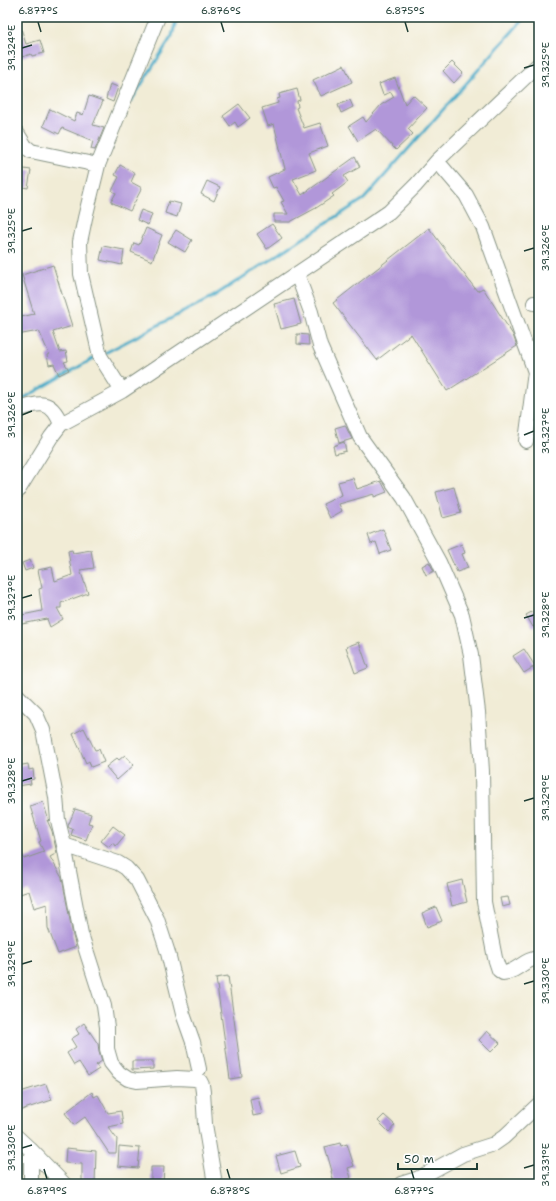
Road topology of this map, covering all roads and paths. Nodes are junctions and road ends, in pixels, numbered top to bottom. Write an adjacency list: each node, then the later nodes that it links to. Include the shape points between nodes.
1 (158, 17): 5 (street)
2 (539, 64): 4 (street)
3 (17, 133): 5 (street, via 31,151)
4 (437, 161): 6 (street, via 389,212); 10 (street, via 466,195 483,227 535,372)
5 (98, 165): 7 (street, via 80,242 80,274 100,356)
6 (297, 274): 7 (street); 14 (street, via 320,346 360,437 404,498 439,562 462,616 471,655 478,712 482,771 484,902 495,958 499,970 503,973 508,973 532,959)
7 (122, 391): 9 (street)
8 (17, 410): 9 (street, via 37,403 51,407)
9 (61, 424): 11 (street)
10 (526, 441)
11 (17, 492)
12 (17, 695): 13 (street, via 36,714 43,730)
13 (64, 846): 15 (street, via 118,863 137,880 157,919); 21 (street, via 80,934 104,1006 107,1049 111,1063 119,1073 137,1081 177,1078 200,1081)
14 (539, 959)
15 (199, 1069)
16 (539, 1104): 22 (street, via 494,1144 463,1154 418,1179)
17 (17, 1137): 18 (street)
18 (31, 1150): 19 (street); 20 (street)
19 (31, 1184)
20 (64, 1184)
21 (215, 1184)
22 (401, 1184)

